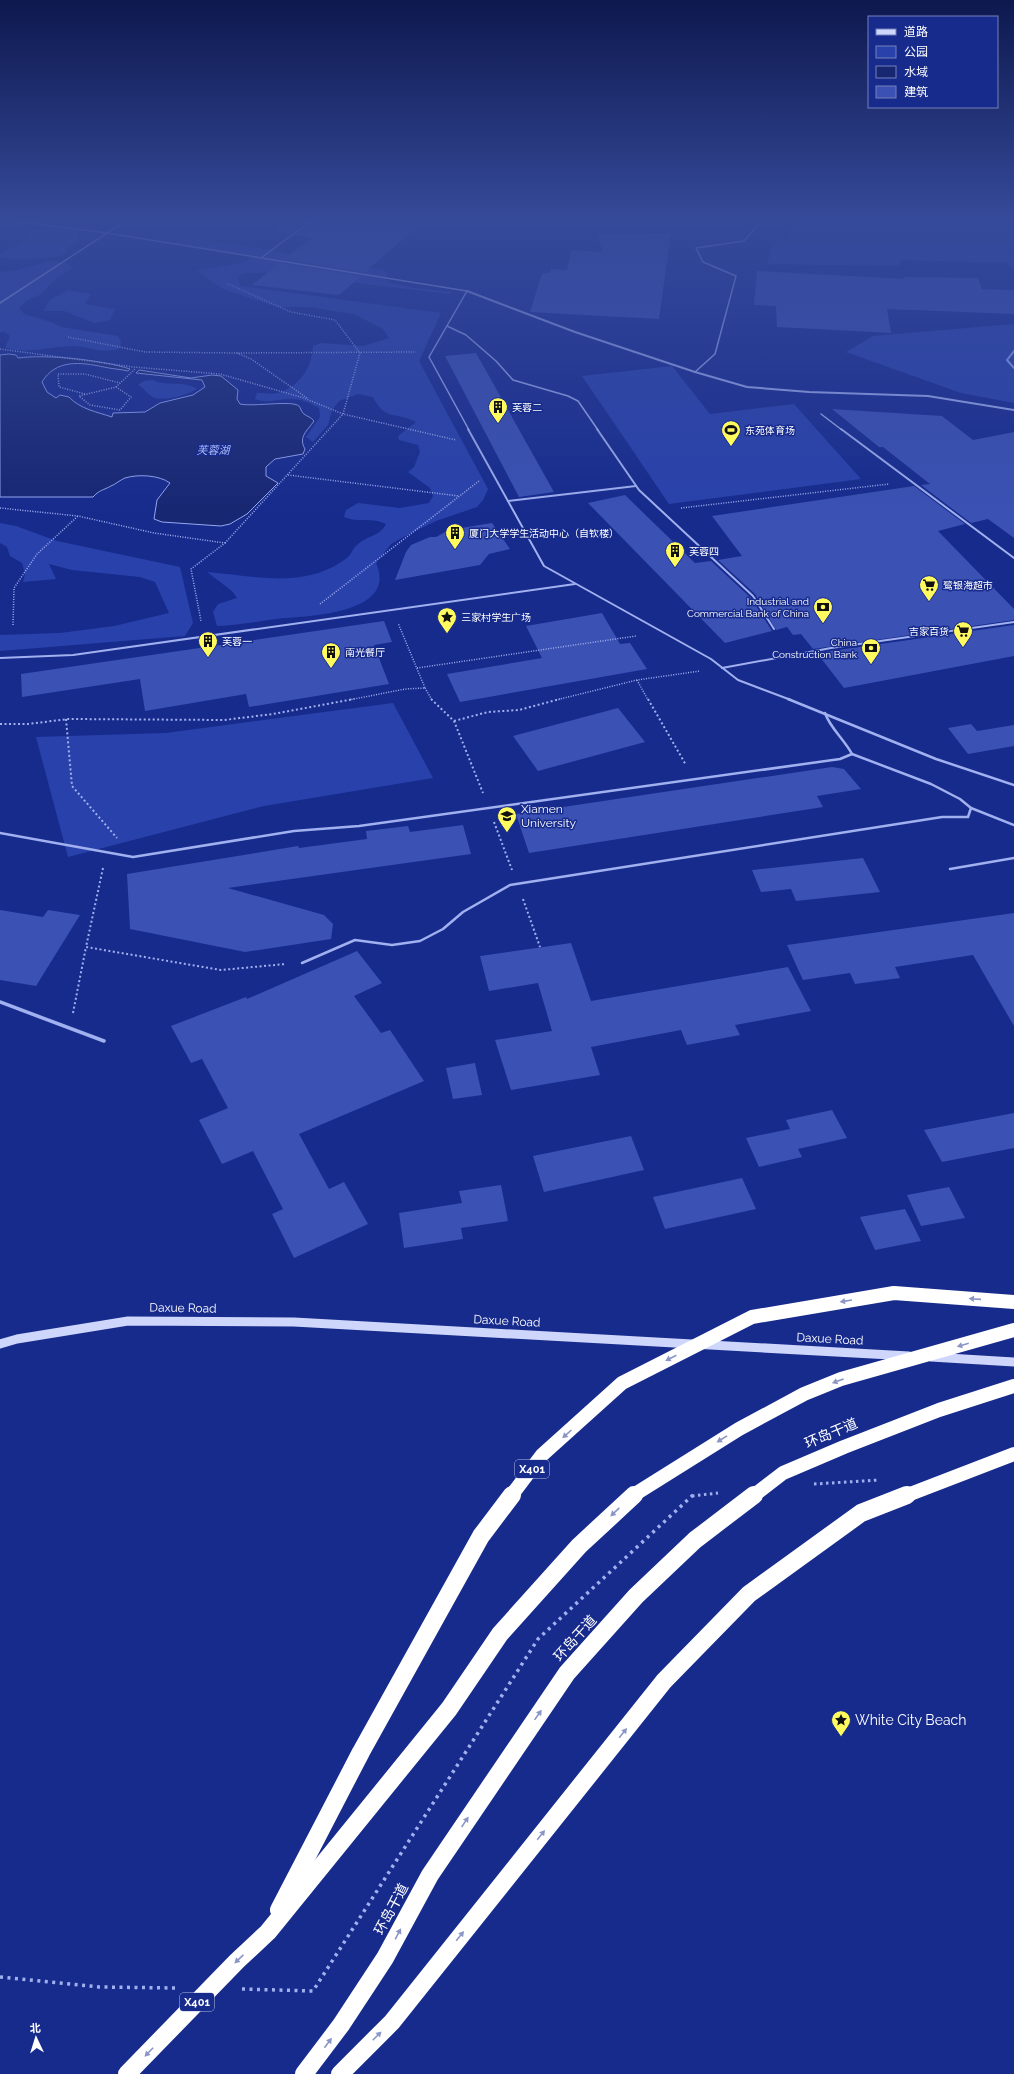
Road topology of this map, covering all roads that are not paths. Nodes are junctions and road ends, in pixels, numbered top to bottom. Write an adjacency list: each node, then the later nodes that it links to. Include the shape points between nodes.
1 (452, 317): 4 (lane)
2 (535, 317): 7 (street)
3 (725, 317): 7 (lane, via 715,354)
4 (447, 326): 10 (lane, via 466,335 513,380 578,401); 11 (lane, via 429,357)
5 (1014, 351): 6 (street, via 1007,360)
6 (1014, 368)
7 (695, 372): 8 (street, via 747,387 928,396)
8 (1014, 410)
9 (821, 414): 12 (lane)
10 (636, 486): 11 (lane); 15 (lane, via 753,596)
11 (508, 501): 13 (lane, via 544,566)
12 (1014, 558)
13 (575, 584): 16 (lane, via 73,654); 17 (lane, via 711,659)
14 (1014, 622): 17 (lane, via 831,648)
15 (774, 629)
16 (0, 658)
17 (722, 668): 18 (lane, via 738,680)
18 (825, 713): 19 (lane, via 828,723 844,740); 20 (lane, via 936,759)
19 (852, 754): 21 (lane, via 939,788 961,798); 23 (lane, via 840,759 359,826 294,831 133,857)
20 (1014, 785)
21 (971, 808): 22 (lane); 26 (lane, via 968,817 942,817 510,885 420,941 392,944 355,940)
22 (1014, 825)
23 (0, 834)
24 (1014, 858): 25 (lane)
25 (950, 869)
26 (302, 963)
27 (0, 1002): 28 (street)
28 (104, 1041)
29 (1014, 1302): 35 (highway, X401, one-way to 35, bridge, via 894,1293 752,1317 622,1383 542,1455 481,1536 361,1752)
30 (1014, 1330): 35 (highway, one-way to 35, bridge, via 842,1380 804,1394 739,1429 631,1497 579,1546 500,1634 449,1708)
31 (0, 1344): 32 (street, Daxue Road, via 128,1321 294,1322)
32 (1014, 1362)
33 (1014, 1386): 37 (highway, 环岛干道, one-way to 33, bridge, via 341,2025 385,1958 430,1875 563,1679 636,1596 695,1540 783,1473 938,1410)
34 (1014, 1454): 38 (highway, one-way to 34, bridge, via 392,2022 664,1681 749,1594 861,1513)
35 (268, 1932): 36 (highway, X401, one-way to 36, bridge, via 237,1960)
36 (127, 2074)
37 (304, 2074)
38 (340, 2074)

